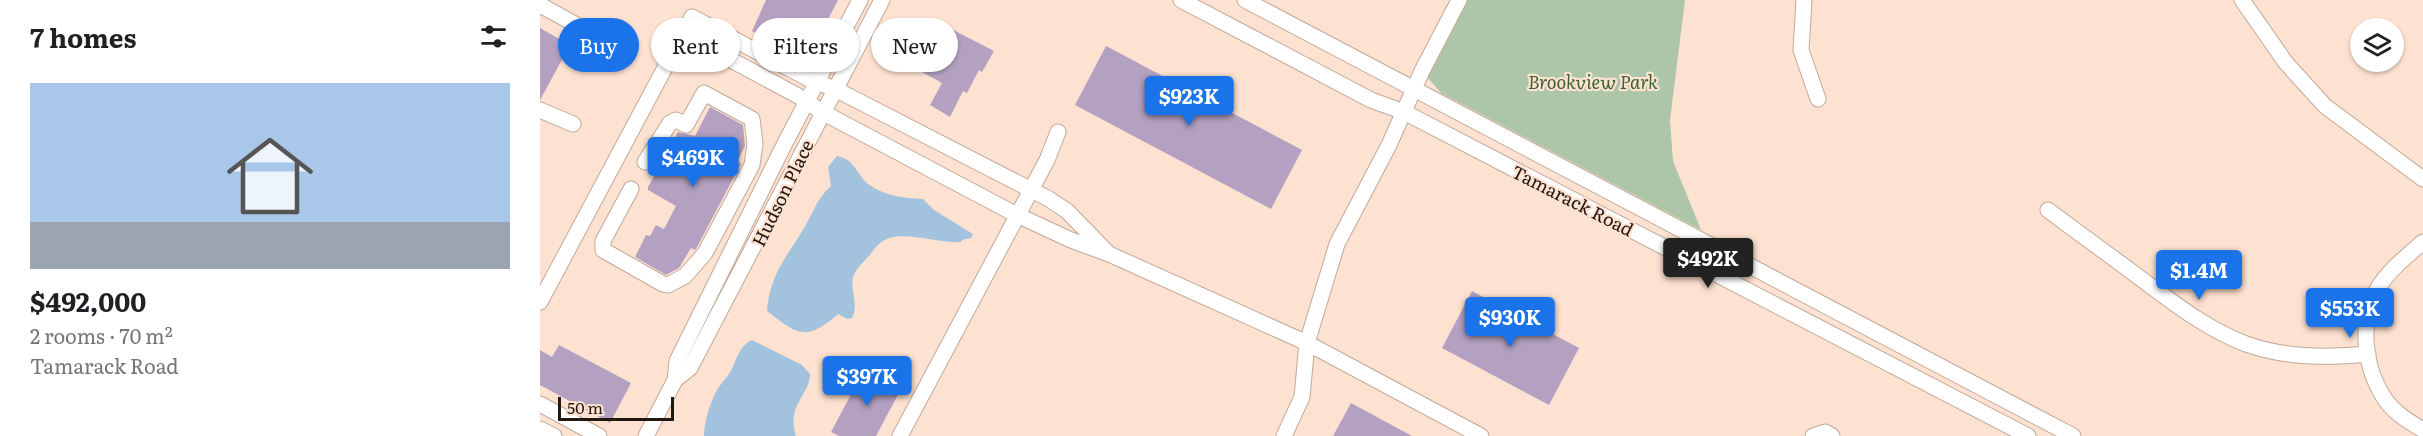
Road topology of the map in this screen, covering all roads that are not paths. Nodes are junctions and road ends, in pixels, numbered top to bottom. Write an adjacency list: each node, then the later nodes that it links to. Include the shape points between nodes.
1 (860, 0): 13 (street, Hudson Place)
2 (882, 0): 14 (street, Hudson Place)
3 (1181, 0): 20 (street, Tamarack Road, via 1371,100)
4 (1245, 0): 15 (street, Tamarack Road)
5 (1459, 0): 15 (street)
6 (1804, 0): 16 (street, via 1801,50)
7 (2242, 0): 24 (street, via 2286,63 2325,106)
8 (540, 5): 9 (street)
9 (564, 18)
10 (740, 42): 13 (street)
11 (740, 65): 17 (street)
12 (662, 72): 31 (street)
13 (816, 82): 14 (street); 17 (street, Hudson Place)
14 (834, 88): 19 (street, Hudson Place); 26 (street)
15 (1415, 90): 20 (street); 47 (street, Tamarack Road)
16 (1818, 99)
17 (807, 101): 19 (street); 34 (street, Hudson Place, via 677,361)
18 (540, 110): 21 (street)
19 (822, 112): 28 (street); 34 (street, Hudson Place, via 690,368)
20 (1404, 112): 32 (street, via 1337,244); 46 (street, Tamarack Road)
21 (573, 124)
22 (1058, 132): 26 (street)
23 (645, 162): 25 (street, via 670,123 676,120 686,125 704,93 752,119 752,165 705,253 680,279 664,285 603,250 603,241)
24 (2423, 179)
25 (631, 189)
26 (1031, 190): 28 (street); 30 (street, via 1067,211)
27 (2048, 210): 33 (street, via 2195,319 2223,334 2295,355)
28 (1017, 215): 30 (street); 41 (street)
29 (2423, 242): 33 (street, via 2391,271 2378,289 2365,327)
30 (1109, 254): 32 (street)
31 (540, 302)
32 (1307, 343): 42 (street, via 1302,397); 43 (street)
33 (2368, 354): 37 (street, via 2388,404)
34 (675, 380): 40 (street, Hudson Place)
35 (540, 404): 39 (street)
36 (540, 429): 38 (street)
37 (2423, 430)
38 (554, 436)
39 (599, 436)
40 (646, 436)
41 (900, 436)
42 (1284, 436)
43 (1481, 436)
44 (1813, 436): 45 (street, via 1825,432)
45 (1832, 436)
46 (2028, 436)
47 (2073, 436)

